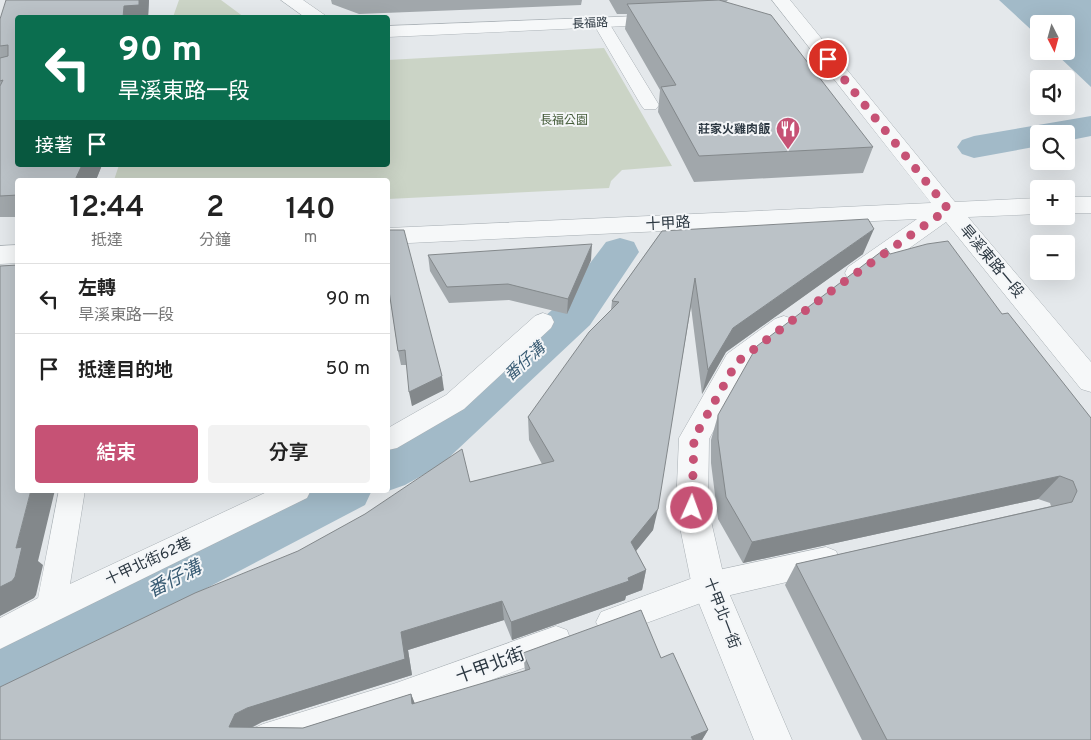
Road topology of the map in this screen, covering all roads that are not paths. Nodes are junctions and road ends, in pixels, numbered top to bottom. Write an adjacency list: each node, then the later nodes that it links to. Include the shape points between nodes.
1 (290, 0): 3 (street)
2 (782, 10): 11 (street, 旱溪東路一段)
3 (315, 15)
4 (677, 19): 5 (street, 長福路)
5 (601, 23): 6 (street, 長福路); 7 (lane)
6 (390, 32)
7 (650, 105)
8 (1091, 205): 10 (street)
9 (1030, 206): 11 (street, 十甲路)
10 (1075, 206)
11 (948, 209): 12 (street, 十甲路); 15 (street); 18 (street, 旱溪東路一段)
12 (390, 236)
13 (15, 254): 14 (street)
14 (0, 255)
15 (838, 286)
16 (807, 310): 23 (street, 十甲北一街, via 737,362 694,438 692,508)
17 (544, 322): 19 (lane, via 455,402)
18 (1091, 381)
19 (390, 439)
20 (71, 493): 24 (lane)
21 (290, 493): 24 (lane, 十甲北街62巷)
22 (854, 554): 23 (lane, 十甲北街)
23 (709, 586): 26 (lane, 十甲北街, via 396,699); 27 (street, 十甲北一街)
24 (51, 607): 25 (lane, 十甲北街62巷)
25 (0, 634)
26 (263, 740)
27 (773, 740)

